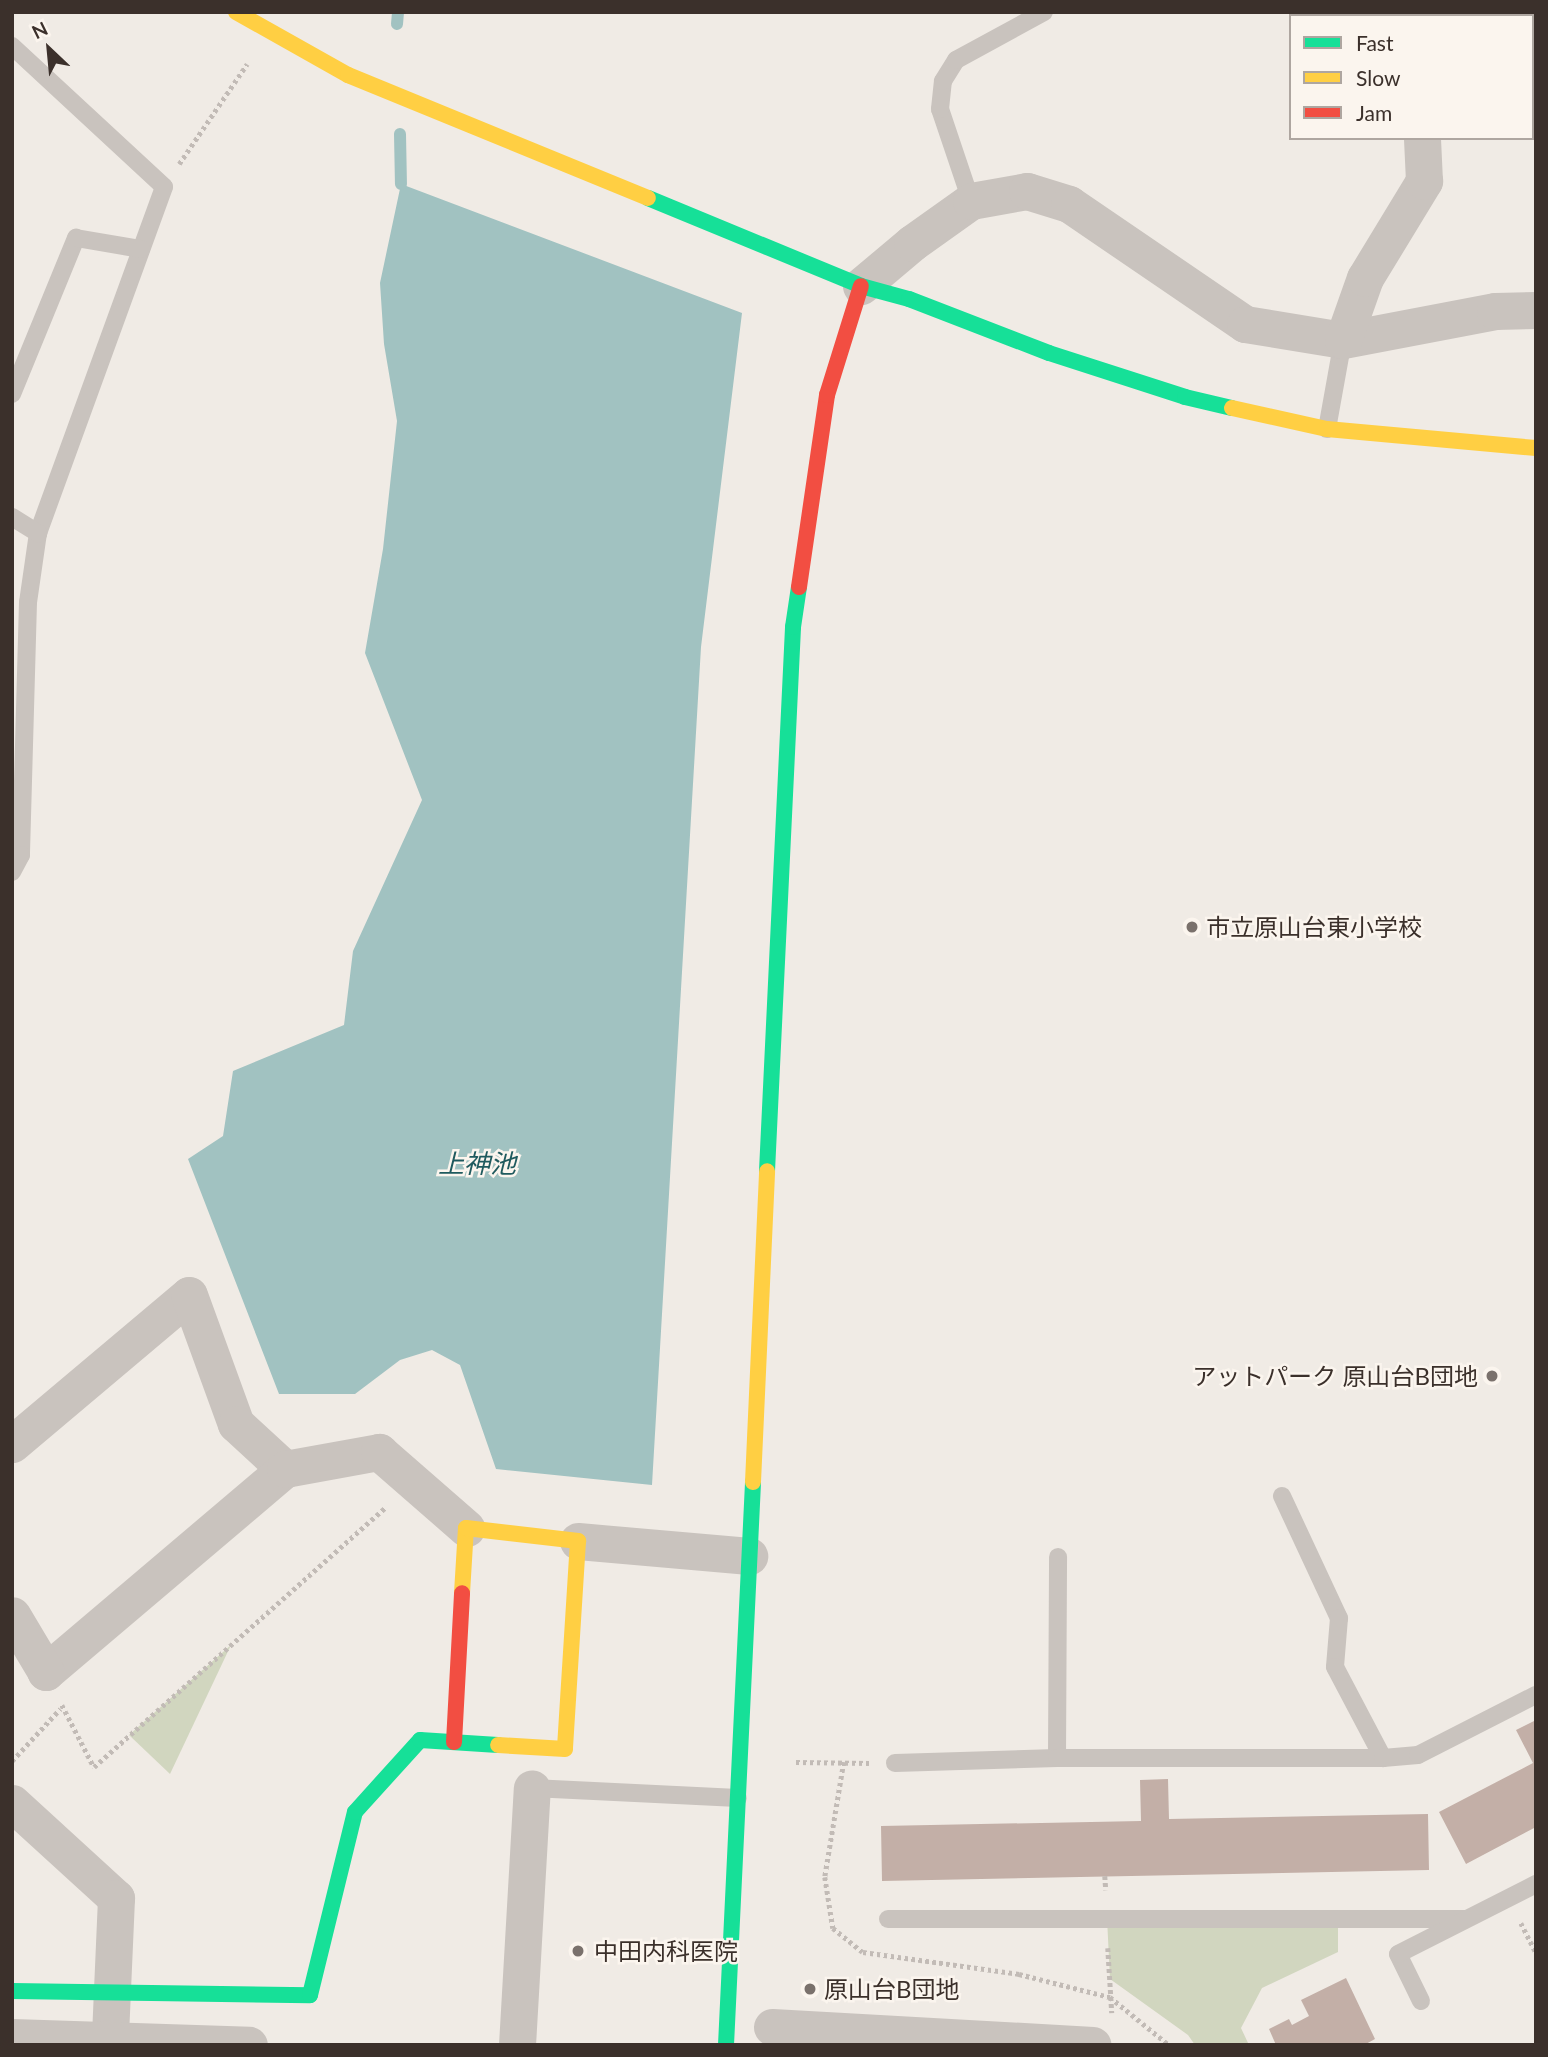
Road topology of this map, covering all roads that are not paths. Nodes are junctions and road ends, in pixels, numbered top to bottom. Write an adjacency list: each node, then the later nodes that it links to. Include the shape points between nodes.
1 (236, 12): 7 (street, via 348,75)
2 (1044, 12): 5 (lane, via 956,60 943,81 940,109)
3 (12, 46): 6 (lane, via 164,187)
4 (1422, 140): 9 (street, via 1424,181 1365,278)
5 (971, 201): 7 (street); 9 (street, via 1027,191 1069,204 1245,324)
6 (141, 249): 10 (lane, via 76,238); 14 (lane)
7 (861, 286): 11 (street, via 1185,397); 22 (street, via 827,395 793,627)
8 (1536, 310): 9 (street, via 1495,311)
9 (1343, 340): 11 (lane)
10 (12, 394)
11 (1327, 429): 12 (street)
12 (1536, 448)
13 (12, 517): 14 (lane)
14 (38, 533): 15 (lane)
15 (20, 603): 16 (lane, via 21,855)
16 (12, 872)
17 (12, 1444): 18 (street, via 189,1295 236,1424)
18 (285, 1469): 20 (street, via 380,1452); 24 (street, via 46,1672)
19 (1282, 1496): 28 (lane, via 1339,1618 1335,1667)
20 (466, 1528): 21 (street); 26 (street)
21 (578, 1541): 22 (street); 26 (street, via 565,1749)
22 (749, 1556): 31 (street)
23 (1058, 1558): 27 (lane)
24 (12, 1615)
25 (1536, 1695): 28 (lane, via 1418,1755)
26 (454, 1742): 37 (street, via 420,1740 355,1812 310,1996)
27 (1057, 1758): 28 (lane); 29 (lane)
28 (1383, 1758)
29 (895, 1763)
30 (532, 1788): 31 (lane); 44 (street)
31 (738, 1798): 45 (street)
32 (12, 1803): 37 (street, via 116,1898)
33 (1536, 1884): 35 (lane)
34 (888, 1919): 35 (lane)
35 (1465, 1919): 38 (lane, via 1398,1954)
36 (12, 1991): 37 (street)
37 (111, 1995): 42 (street)
38 (1421, 2001)
39 (772, 2026): 40 (street)
40 (1102, 2033)
41 (12, 2037): 42 (street)
42 (110, 2038): 43 (street)
43 (249, 2045)
44 (517, 2045)
45 (726, 2045)

